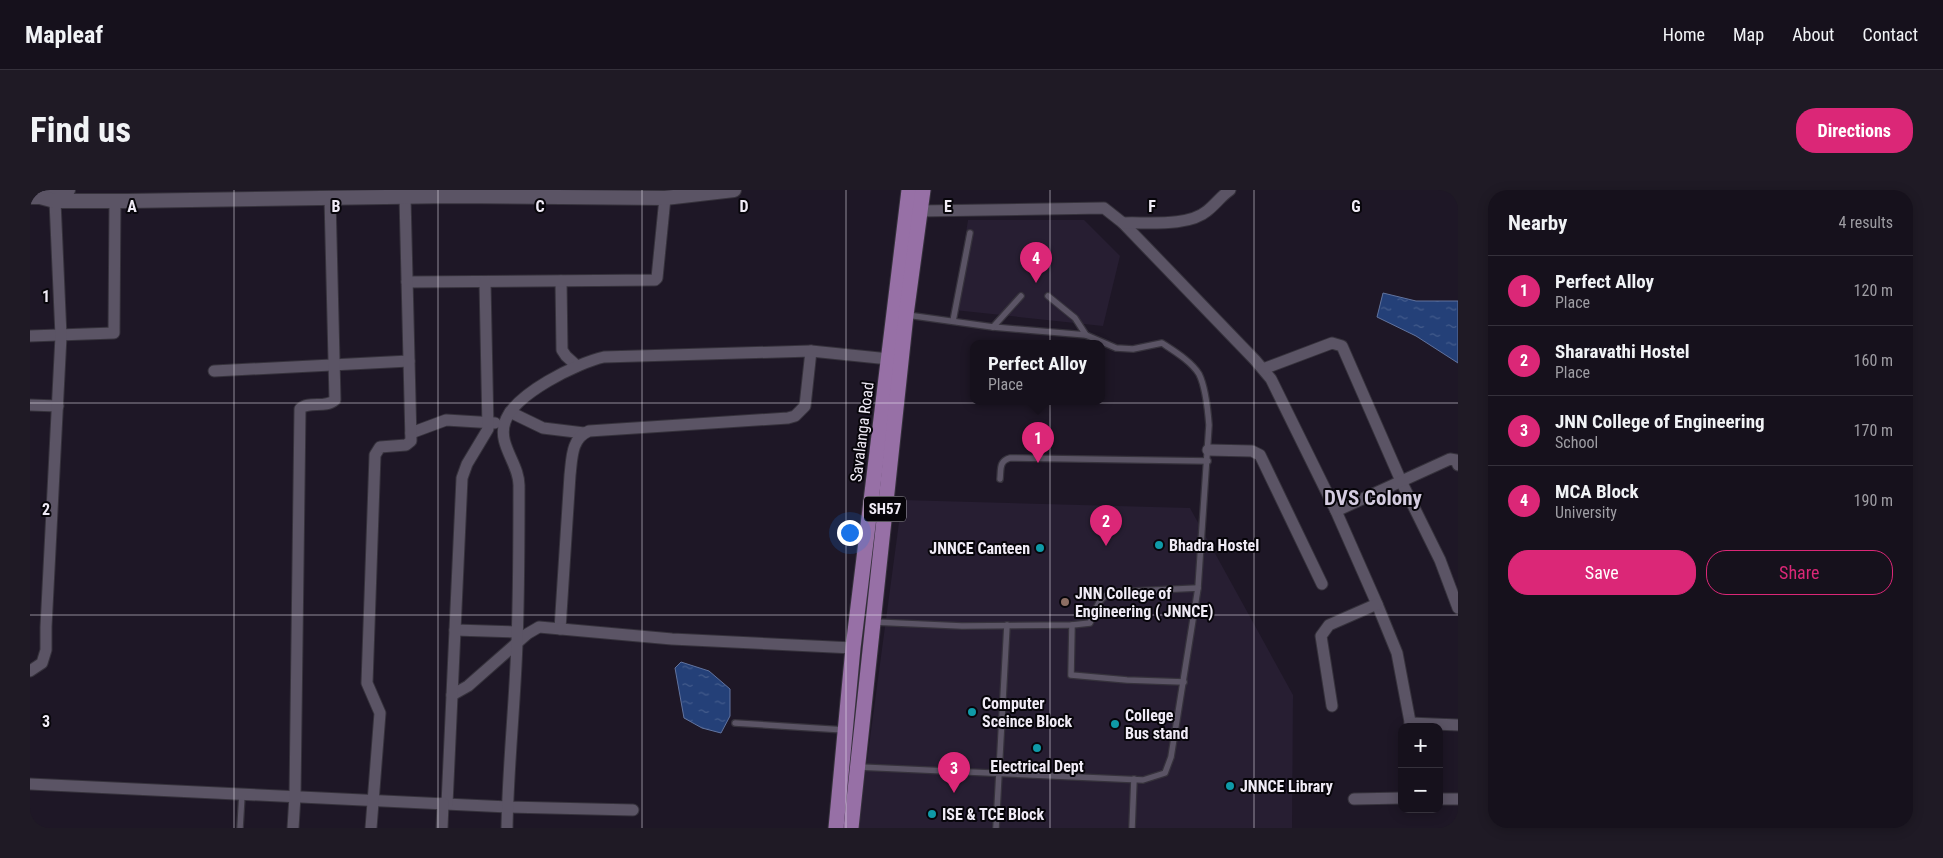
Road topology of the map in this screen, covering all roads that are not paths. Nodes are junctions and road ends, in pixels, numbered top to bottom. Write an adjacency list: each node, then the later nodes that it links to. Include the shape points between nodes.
1 (68, 190): 6 (street)
2 (734, 190): 9 (street)
3 (909, 190): 20 (main road, Savalanga Road / SH57)
4 (923, 190): 12 (main road, Savalanga Road / SH57)
5 (1230, 190): 13 (street, via 1194,219)
6 (35, 197): 10 (street)
7 (404, 197): 8 (street); 9 (street); 16 (street)
8 (330, 198): 11 (street); 31 (street)
9 (665, 198): 15 (street, via 656,280)
10 (55, 201): 11 (street); 25 (street)
11 (115, 201): 25 (street, via 114,333)
12 (920, 211): 13 (street, via 1104,208); 20 (main road, Savalanga Road / SH57)
13 (1123, 223): 33 (street)
14 (970, 233): 21 (lane)
15 (561, 281): 17 (street); 32 (street, via 562,350)
16 (407, 282): 17 (street); 30 (street)
17 (485, 282): 38 (street)
18 (1021, 296): 22 (lane)
19 (1048, 296): 23 (lane, via 1075,318)
20 (900, 314): 21 (lane); 29 (main road, Savalanga Road / SH57); 51 (main road, Savalanga Road / SH57)
21 (953, 321): 22 (lane)
22 (993, 327): 23 (lane)
23 (1086, 335): 26 (lane)
24 (30, 336): 25 (street)
25 (61, 336): 36 (street)
26 (1098, 340)
27 (1105, 343): 42 (lane, via 1133,349 1162,343 1181,356 1198,374 1207,406)
28 (811, 351): 29 (street); 32 (street, via 604,357); 41 (street, via 805,406 795,416)
29 (889, 359): 57 (main road, Savalanga Road / SH57)
30 (409, 361): 31 (street); 40 (street)
31 (334, 365): 34 (street); 73 (street, via 335,400 328,404 304,405 300,409)
32 (577, 366): 37 (street, via 528,393)
33 (1264, 370): 45 (street, via 1332,343 1342,346); 46 (street)
34 (214, 371)
35 (30, 405): 36 (street)
36 (58, 406): 58 (street, via 46,650 42,663)
37 (510, 412): 39 (street); 41 (street, via 543,428)
38 (488, 423): 39 (street); 40 (street, via 446,420); 55 (street, via 487,433 462,478)
39 (504, 423): 56 (street, via 504,441 520,479)
40 (410, 433): 78 (street, via 409,444 380,447 375,455 367,683 380,713)
41 (584, 433): 54 (street, via 575,444 570,475)
42 (1208, 456): 44 (lane, via 1010,458 1001,464); 47 (street, via 1252,451 1260,455); 48 (lane)
43 (1458, 464): 45 (street, via 1450,459)
44 (1000, 479)
45 (1401, 481): 46 (street); 50 (street, via 1440,560)
46 (1336, 511): 49 (street)
47 (1322, 584)
48 (1198, 588): 53 (lane, via 1106,594 1090,623); 59 (lane)
49 (1377, 604): 61 (street, via 1329,625 1321,636); 63 (street, via 1397,653)
50 (1458, 608)
51 (872, 622): 52 (lane); 68 (main road, Savalanga Road / SH57)
52 (1007, 625): 53 (lane); 69 (lane)
53 (1072, 625): 59 (lane, via 1071,675)
54 (560, 629): 56 (street, via 539,628); 57 (street)
55 (455, 630): 56 (street); 60 (street)
56 (517, 637): 60 (street, via 468,686); 80 (street)
57 (853, 648): 66 (main road, Savalanga Road / SH57)
58 (30, 671)
59 (1184, 682): 70 (lane, via 1171,757 1165,773)
60 (452, 694): 79 (street)
61 (1332, 706)
62 (735, 722): 66 (lane)
63 (1410, 723)
64 (1443, 725): 65 (street)
65 (1458, 725)
66 (846, 730): 67 (main road, Savalanga Road / SH57)
67 (843, 765): 68 (lane); 87 (main road, Savalanga Road / SH57)
68 (858, 767): 69 (lane); 88 (main road, Savalanga Road / SH57)
69 (999, 772): 70 (lane); 89 (lane)
70 (1134, 779): 90 (lane)
71 (30, 784): 72 (street)
72 (242, 794): 73 (street); 82 (lane)
73 (295, 796): 78 (street); 83 (street)
74 (1398, 798): 76 (street)
75 (1443, 798): 77 (street)
76 (1354, 799)
77 (1458, 799)
78 (373, 800): 79 (street); 84 (street)
79 (445, 804): 80 (street); 85 (street)
80 (508, 807): 81 (street); 86 (street)
81 (633, 810)
82 (240, 828)
83 (293, 828)
84 (371, 828)
85 (442, 828)
86 (507, 828)
87 (836, 828)
88 (851, 828)
89 (996, 828)
90 (1132, 828)

